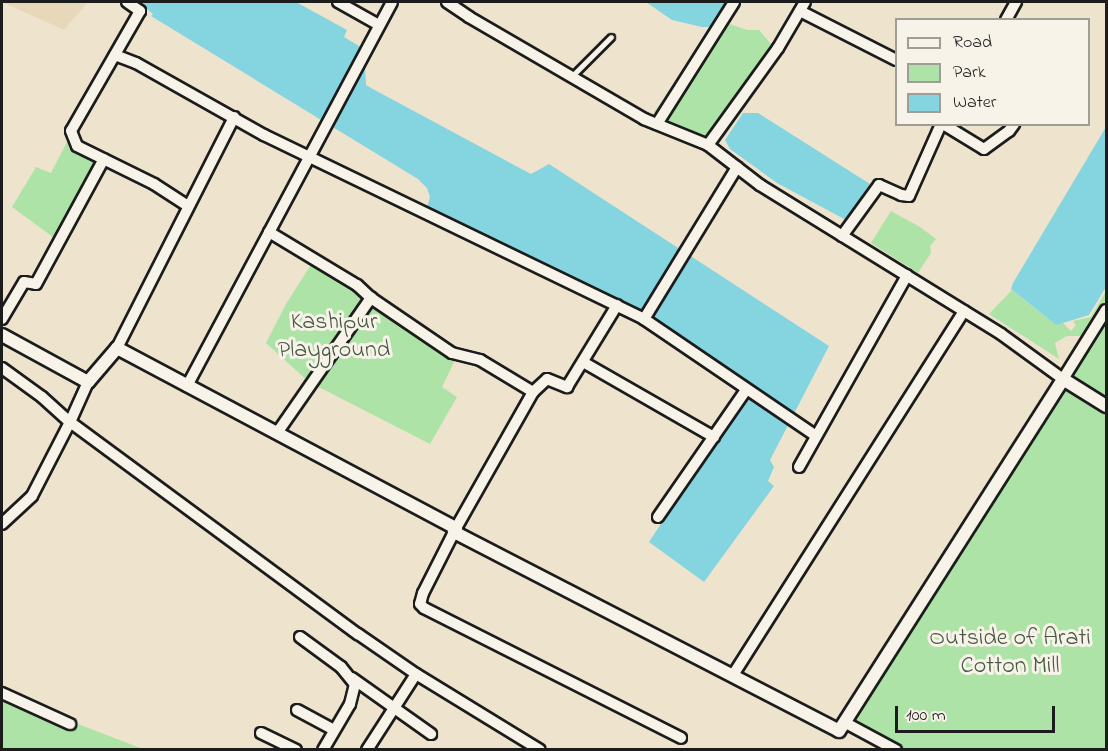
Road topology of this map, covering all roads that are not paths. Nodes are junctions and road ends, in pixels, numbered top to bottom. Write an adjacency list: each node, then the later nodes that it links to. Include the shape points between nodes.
1 (127, 2): 11 (street, via 140,11)
2 (338, 2): 9 (street)
3 (392, 2): 9 (street)
4 (447, 2): 13 (street)
5 (735, 2): 15 (street)
6 (1016, 2): 8 (street)
7 (803, 6): 12 (street); 19 (street, via 778,48)
8 (1007, 18)
9 (379, 26): 20 (street)
10 (611, 37): 13 (lane)
11 (115, 54): 14 (street); 21 (street, via 71,131 77,146)
12 (895, 59)
13 (572, 76): 15 (street)
14 (234, 117): 20 (street); 23 (street)
15 (657, 124): 19 (street)
16 (941, 126): 25 (street, via 909,196 879,185)
17 (945, 126): 18 (street, via 984,149)
18 (1013, 126)
19 (708, 145): 22 (street)
20 (309, 155): 24 (street); 28 (street)
21 (104, 159): 23 (street); 31 (street, via 36,284 24,282)
22 (737, 167): 25 (street); 32 (street)
23 (188, 206): 34 (street)
24 (269, 231): 27 (street, via 357,285); 39 (street)
25 (842, 236): 26 (street)
26 (907, 275): 30 (street); 45 (street)
27 (371, 298): 41 (street, via 452,353 480,360); 44 (street)
28 (617, 305): 32 (street); 35 (street)
29 (1107, 310): 37 (street)
30 (964, 311): 37 (street); 53 (street)
31 (2, 319)
32 (644, 319): 40 (street)
33 (2, 335): 38 (street)
34 (117, 348): 38 (street); 39 (street)
35 (583, 363): 41 (street, via 567,387 547,379); 46 (street)
36 (2, 368): 43 (street)
37 (1063, 379): 42 (street); 58 (street)
38 (88, 382): 43 (street)
39 (187, 386): 44 (street)
40 (746, 390): 45 (street); 46 (street)
41 (533, 392): 50 (street)
42 (1107, 406)
43 (70, 422): 49 (street, via 32,496); 52 (street)
44 (277, 433): 50 (street)
45 (815, 435): 47 (street)
46 (714, 437): 48 (street)
47 (799, 467)
48 (657, 517)
49 (2, 524)
50 (455, 530): 53 (street); 63 (street, via 423,593 420,604 424,608)
51 (300, 637): 54 (street)
52 (416, 674): 56 (street); 67 (street)
53 (733, 675): 58 (street, via 838,730)
54 (352, 678): 56 (street); 60 (street, via 354,693)
55 (2, 693): 59 (street)
56 (394, 708): 62 (street); 66 (street)
57 (297, 710): 60 (street)
58 (844, 723): 68 (street)
59 (70, 724)
60 (334, 730): 65 (street)
61 (261, 733): 64 (street)
62 (431, 734)
63 (681, 738)
64 (296, 750)
65 (323, 750)
66 (367, 750)
67 (540, 750)
68 (896, 750)

